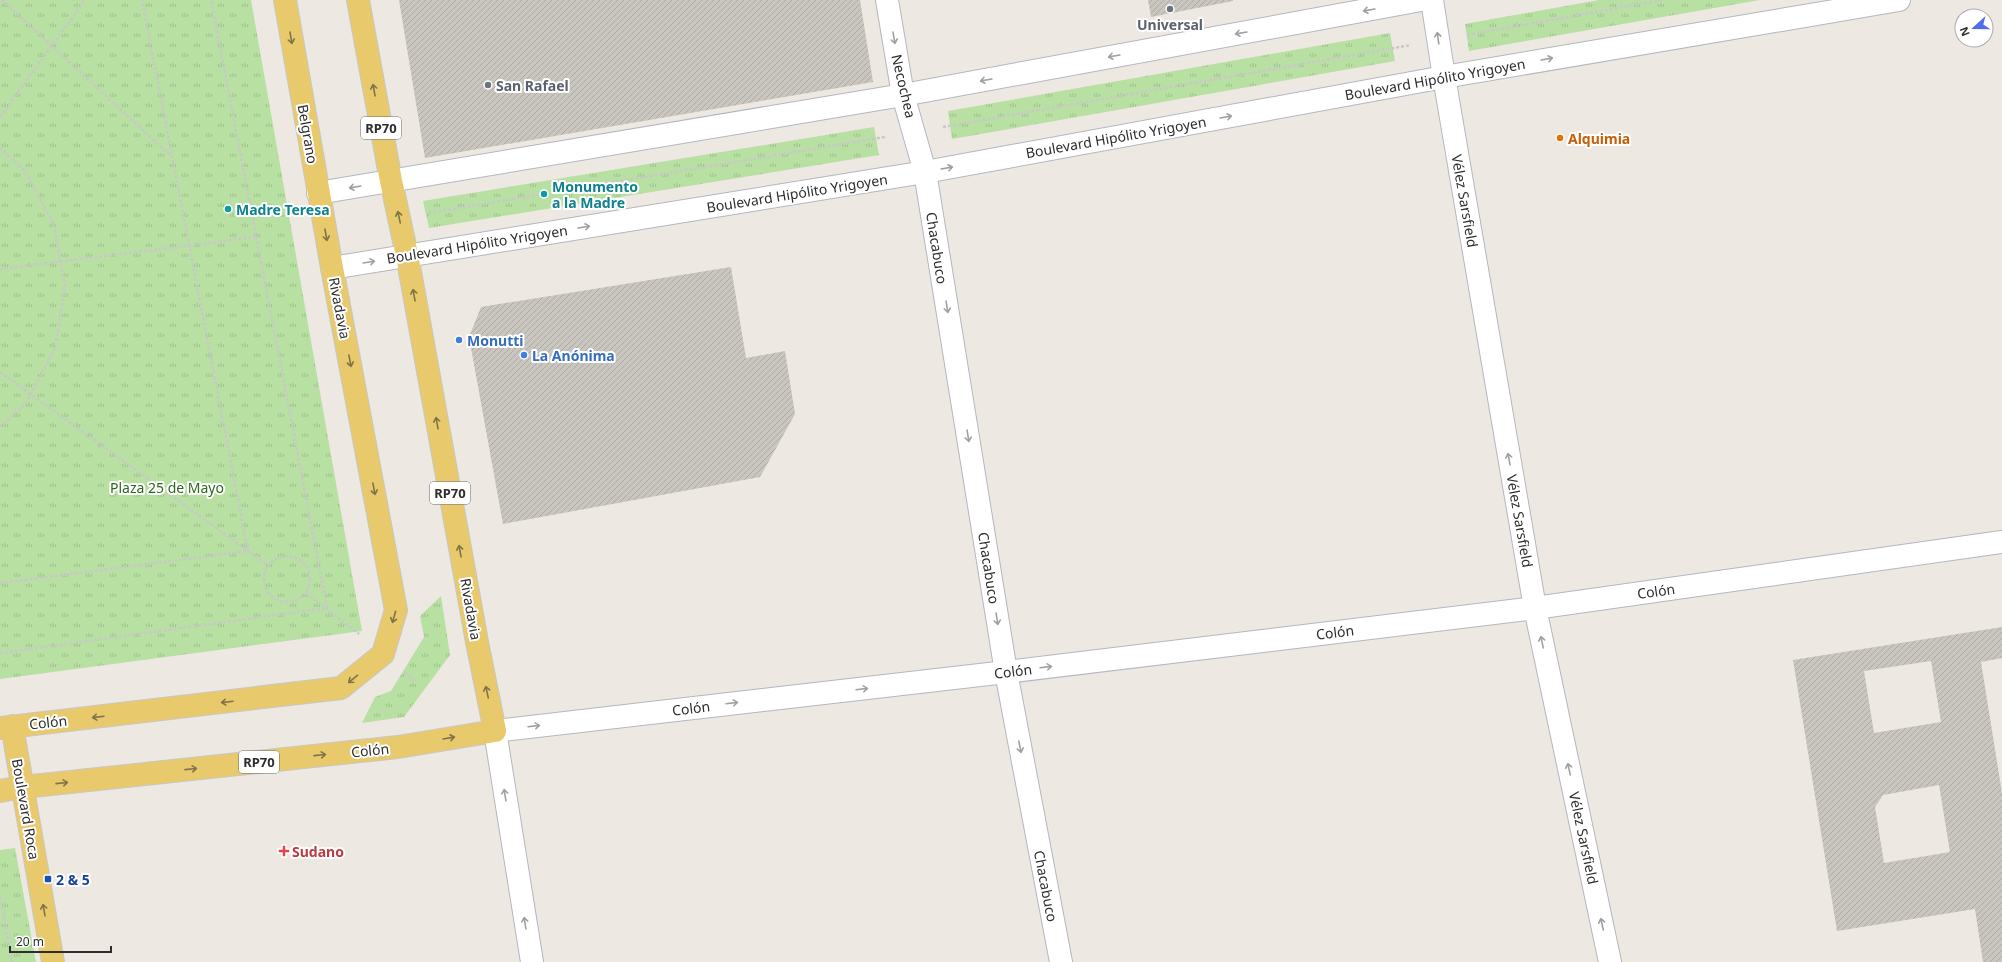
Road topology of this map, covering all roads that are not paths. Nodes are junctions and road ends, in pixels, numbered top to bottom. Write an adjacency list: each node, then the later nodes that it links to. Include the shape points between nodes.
1 (285, 0): 11 (main road, Belgrano, one-way to 11)
2 (358, 0): 10 (main road, RP70, one-way to 2)
3 (887, 0): 8 (street, Necochea, one-way to 8)
4 (1421, 0): 8 (street, one-way to 8)
5 (1432, 0): 7 (street, Vélez Sarsfield, one-way to 5)
6 (1899, 0): 7 (street, Boulevard Hipólito Yrigoyen, one-way to 6)
7 (1444, 77): 9 (street, Boulevard Hipólito Yrigoyen, one-way to 7); 15 (street, Vélez Sarsfield, one-way to 7)
8 (903, 95): 9 (street, Necochea); 10 (street)
9 (925, 172): 12 (street, Boulevard Hipólito Yrigoyen, one-way to 9); 17 (street, Chacabuco, one-way to 17)
10 (391, 181): 11 (street, one-way to 11); 12 (main road, RP70, one-way to 10)
11 (318, 193): 13 (main road, Belgrano, one-way to 13)
12 (407, 256): 13 (street, Boulevard Hipólito Yrigoyen, one-way to 12); 19 (main road, Rivadavia / RP70, one-way to 12)
13 (332, 268): 16 (main road, Rivadavia, one-way to 16, via 396,610)
14 (2002, 542): 15 (street, Colón)
15 (1535, 608): 17 (street, Colón, one-way to 15); 25 (street, Vélez Sarsfield, one-way to 15)
16 (383, 654): 18 (main road, Colón, one-way to 18, via 341,688)
17 (1006, 672): 19 (street, Colón, one-way to 17); 24 (street, Chacabuco, one-way to 24)
18 (6, 727): 20 (main road, Boulevard Roca)
19 (495, 731): 20 (main road, Colón / RP70, one-way to 19, via 398,747); 23 (street, Rivadavia, one-way to 19)
20 (23, 787): 21 (main road, RP70); 22 (main road, Boulevard Roca, one-way to 20)
21 (0, 791)
22 (53, 962)
23 (532, 962)
24 (1061, 962)
25 (1610, 962)

